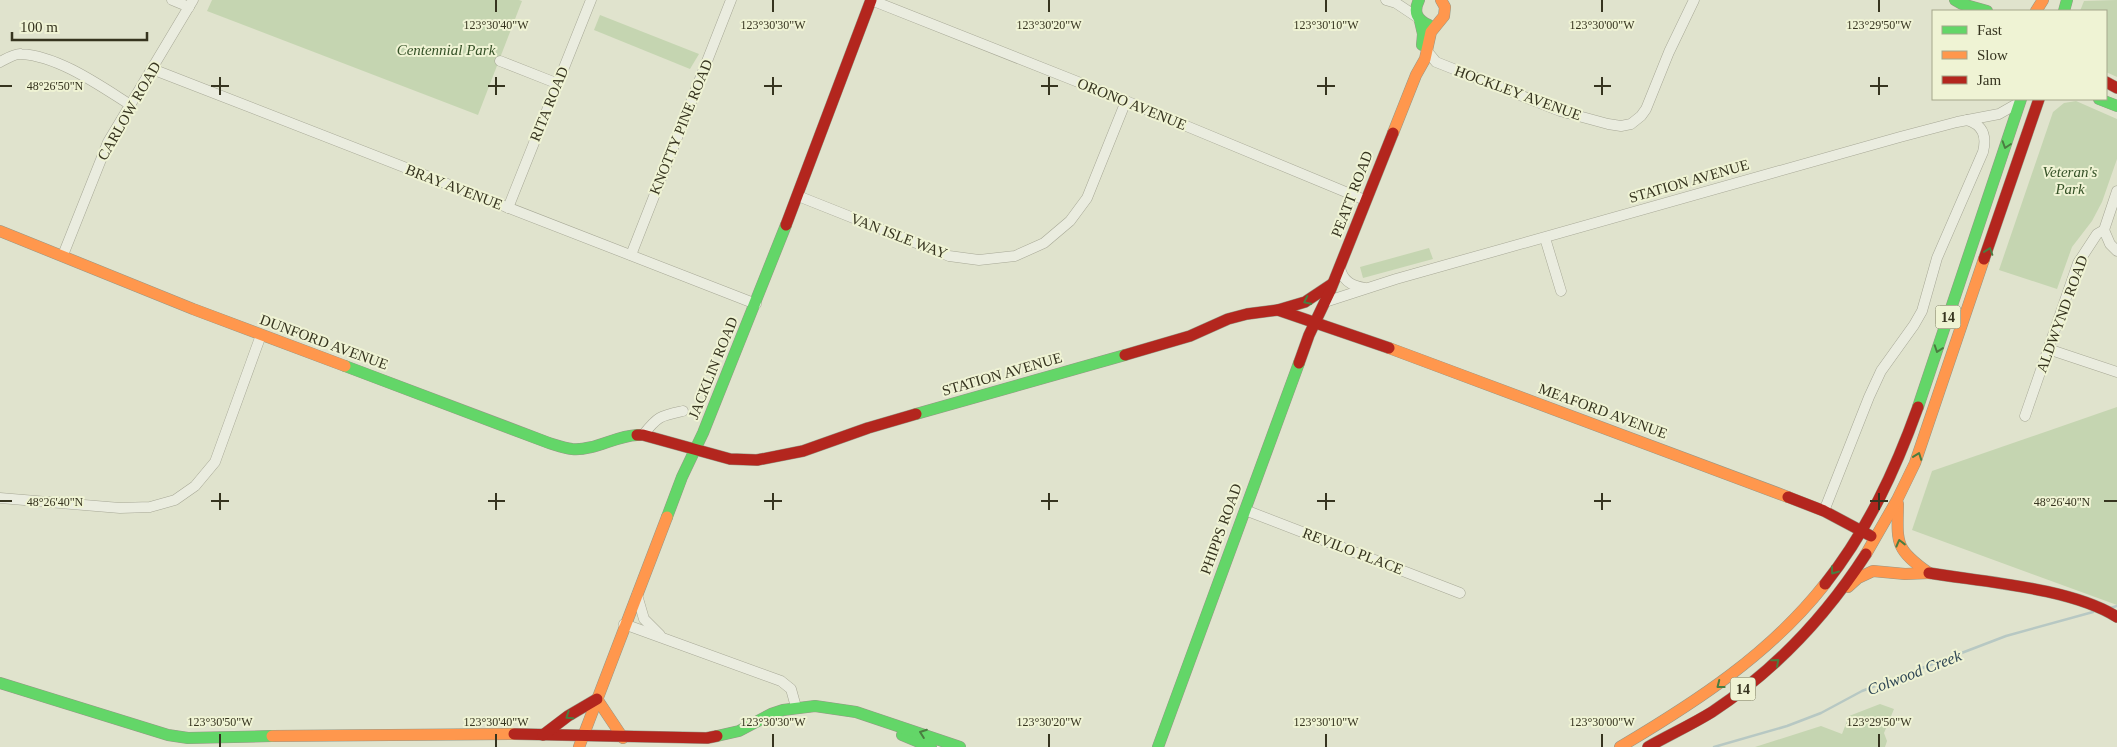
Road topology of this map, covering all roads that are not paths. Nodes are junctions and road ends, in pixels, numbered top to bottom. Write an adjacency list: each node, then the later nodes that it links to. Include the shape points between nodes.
1 (172, 0): 9 (street)
2 (591, 0): 20 (street, RITA ROAD)
3 (731, 0): 39 (street, KNOTTY PINE ROAD)
4 (871, 0): 24 (street, ORONO AVENUE); 30 (main road, JACKLIN ROAD)
5 (1418, 0): 7 (street); 12 (main road, PEATT ROAD, via 1415,8)
6 (1694, 0): 17 (street, HOCKLEY AVENUE, via 1668,52 1646,109 1630,124 1612,125 1565,113)
7 (1391, 2): 12 (street)
8 (1444, 3): 13 (main road, PEATT ROAD, via 1443,19)
9 (191, 4): 18 (street, CARLOW ROAD)
10 (1961, 5): 11 (main road)
11 (1983, 10)
12 (1418, 19): 13 (main road, via 1430,25); 19 (main road, PEATT ROAD, via 1423,40 1416,68)
13 (1436, 24): 14 (main road, PEATT ROAD)
14 (1427, 51): 17 (street, HOCKLEY AVENUE); 19 (main road, PEATT ROAD)
15 (500, 61): 20 (street)
16 (0, 62): 26 (street, via 19,53 46,59 84,76)
17 (1436, 62): 19 (street, HOCKLEY AVENUE)
18 (152, 69): 26 (street, CARLOW ROAD); 32 (street, BRAY AVENUE)
19 (1419, 71): 31 (main road, PEATT ROAD)
20 (556, 83): 32 (street, RITA ROAD)
21 (2039, 100): 33 (main road, 14)
22 (2051, 100): 33 (main road, via 2026,166)
23 (2102, 100): 27 (main road)
24 (1126, 101): 30 (street, VAN ISLE WAY, via 1087,198 1070,221 1044,243 1015,256 979,260 949,256); 31 (street, ORONO AVENUE)
25 (2021, 101): 28 (street, STATION AVENUE, via 1999,114); 59 (main road, 14, one-way to 59, via 1907,437 1880,500)
26 (130, 104): 38 (street, CARLOW ROAD, via 108,142)
27 (2117, 106)
28 (1966, 120): 36 (street, STATION AVENUE); 58 (street, via 1984,132 1983,152 1937,258 1922,311 1881,371)
29 (2117, 190): 34 (street, ALDWYND ROAD)
30 (798, 196): 45 (main road, JACKLIN ROAD)
31 (1365, 200): 40 (main road, PEATT ROAD)
32 (508, 208): 39 (street, BRAY AVENUE)
33 (2003, 209): 56 (main road, 14, one-way to 33, via 1915,463)
34 (2104, 230): 37 (street); 49 (street, ALDWYND ROAD, via 2097,234 2078,262)
35 (0, 231): 38 (main road, DUNFORD AVENUE)
36 (1545, 238): 42 (street, STATION AVENUE); 43 (street)
37 (2117, 251)
38 (63, 255): 48 (main road, DUNFORD AVENUE, via 86,267)
39 (631, 255): 45 (street, BRAY AVENUE)
40 (1340, 267): 41 (main road, PEATT ROAD); 42 (street, via 1341,274 1350,284)
41 (1332, 284): 44 (main road, PEATT ROAD); 46 (main road, one-way to 46, via 1305,302)
42 (1365, 288): 44 (street, STATION AVENUE)
43 (1561, 291)
44 (1325, 302): 47 (main road, PEATT ROAD)
45 (756, 304): 54 (main road, JACKLIN ROAD)
46 (1278, 310): 47 (main road, STATION AVENUE); 54 (main road, STATION AVENUE, via 1240,316 1190,336 868,428 791,455 757,460 730,458)
47 (1315, 323): 57 (main road, PHIPPS ROAD); 58 (main road, MEAFORD AVENUE)
48 (262, 334): 53 (main road, DUNFORD AVENUE, via 560,447 581,449 623,436); 55 (street, via 215,462 196,486 175,500 150,507 120,508)
49 (2048, 349): 50 (street); 52 (street, ALDWYND ROAD)
50 (2117, 372)
51 (683, 411): 53 (street, via 654,420)
52 (2025, 416)
53 (643, 435): 54 (main road, DUNFORD AVENUE)
54 (695, 449): 62 (main road, JACKLIN ROAD)
55 (0, 498)
56 (1898, 500): 60 (main road, 14); 61 (main road, one-way to 56, via 1904,556 1898,547)
57 (1245, 510): 63 (street, REVILO PLACE); 78 (main road, PHIPPS ROAD)
58 (1824, 511): 59 (main road, MEAFORD AVENUE)
59 (1862, 531): 60 (main road, MEAFORD AVENUE); 79 (main road, 14, one-way to 79, via 1819,592 1754,658 1711,691)
60 (1876, 539): 64 (main road, 14)
61 (1929, 573): 64 (main road, via 1873,571 1858,578); 65 (main road, via 2049,592)
62 (637, 592): 66 (main road, JACKLIN ROAD); 67 (street, via 644,619)
63 (1460, 593)
64 (1838, 596): 80 (main road, 14, one-way to 64, via 1711,712 1744,688 1813,626)
65 (2117, 617)
66 (624, 624): 67 (street); 69 (main road, JACKLIN ROAD)
67 (661, 636): 70 (street, via 781,681 791,689)
68 (0, 683): 72 (main road, via 168,736 188,738)
69 (597, 699): 72 (main road, one-way to 72); 73 (main road); 74 (main road, JACKLIN ROAD)
70 (796, 707): 71 (main road, via 835,708); 73 (main road, via 771,714 739,731 707,738)
71 (885, 723): 76 (main road, via 895,732); 77 (main road, one-way to 71)
72 (543, 735): 74 (main road); 75 (main road)
73 (623, 738): 74 (main road)
74 (581, 742)
75 (550, 747)
76 (931, 747)
77 (960, 747)
78 (1158, 747)
79 (1620, 747)
80 (1648, 747)

